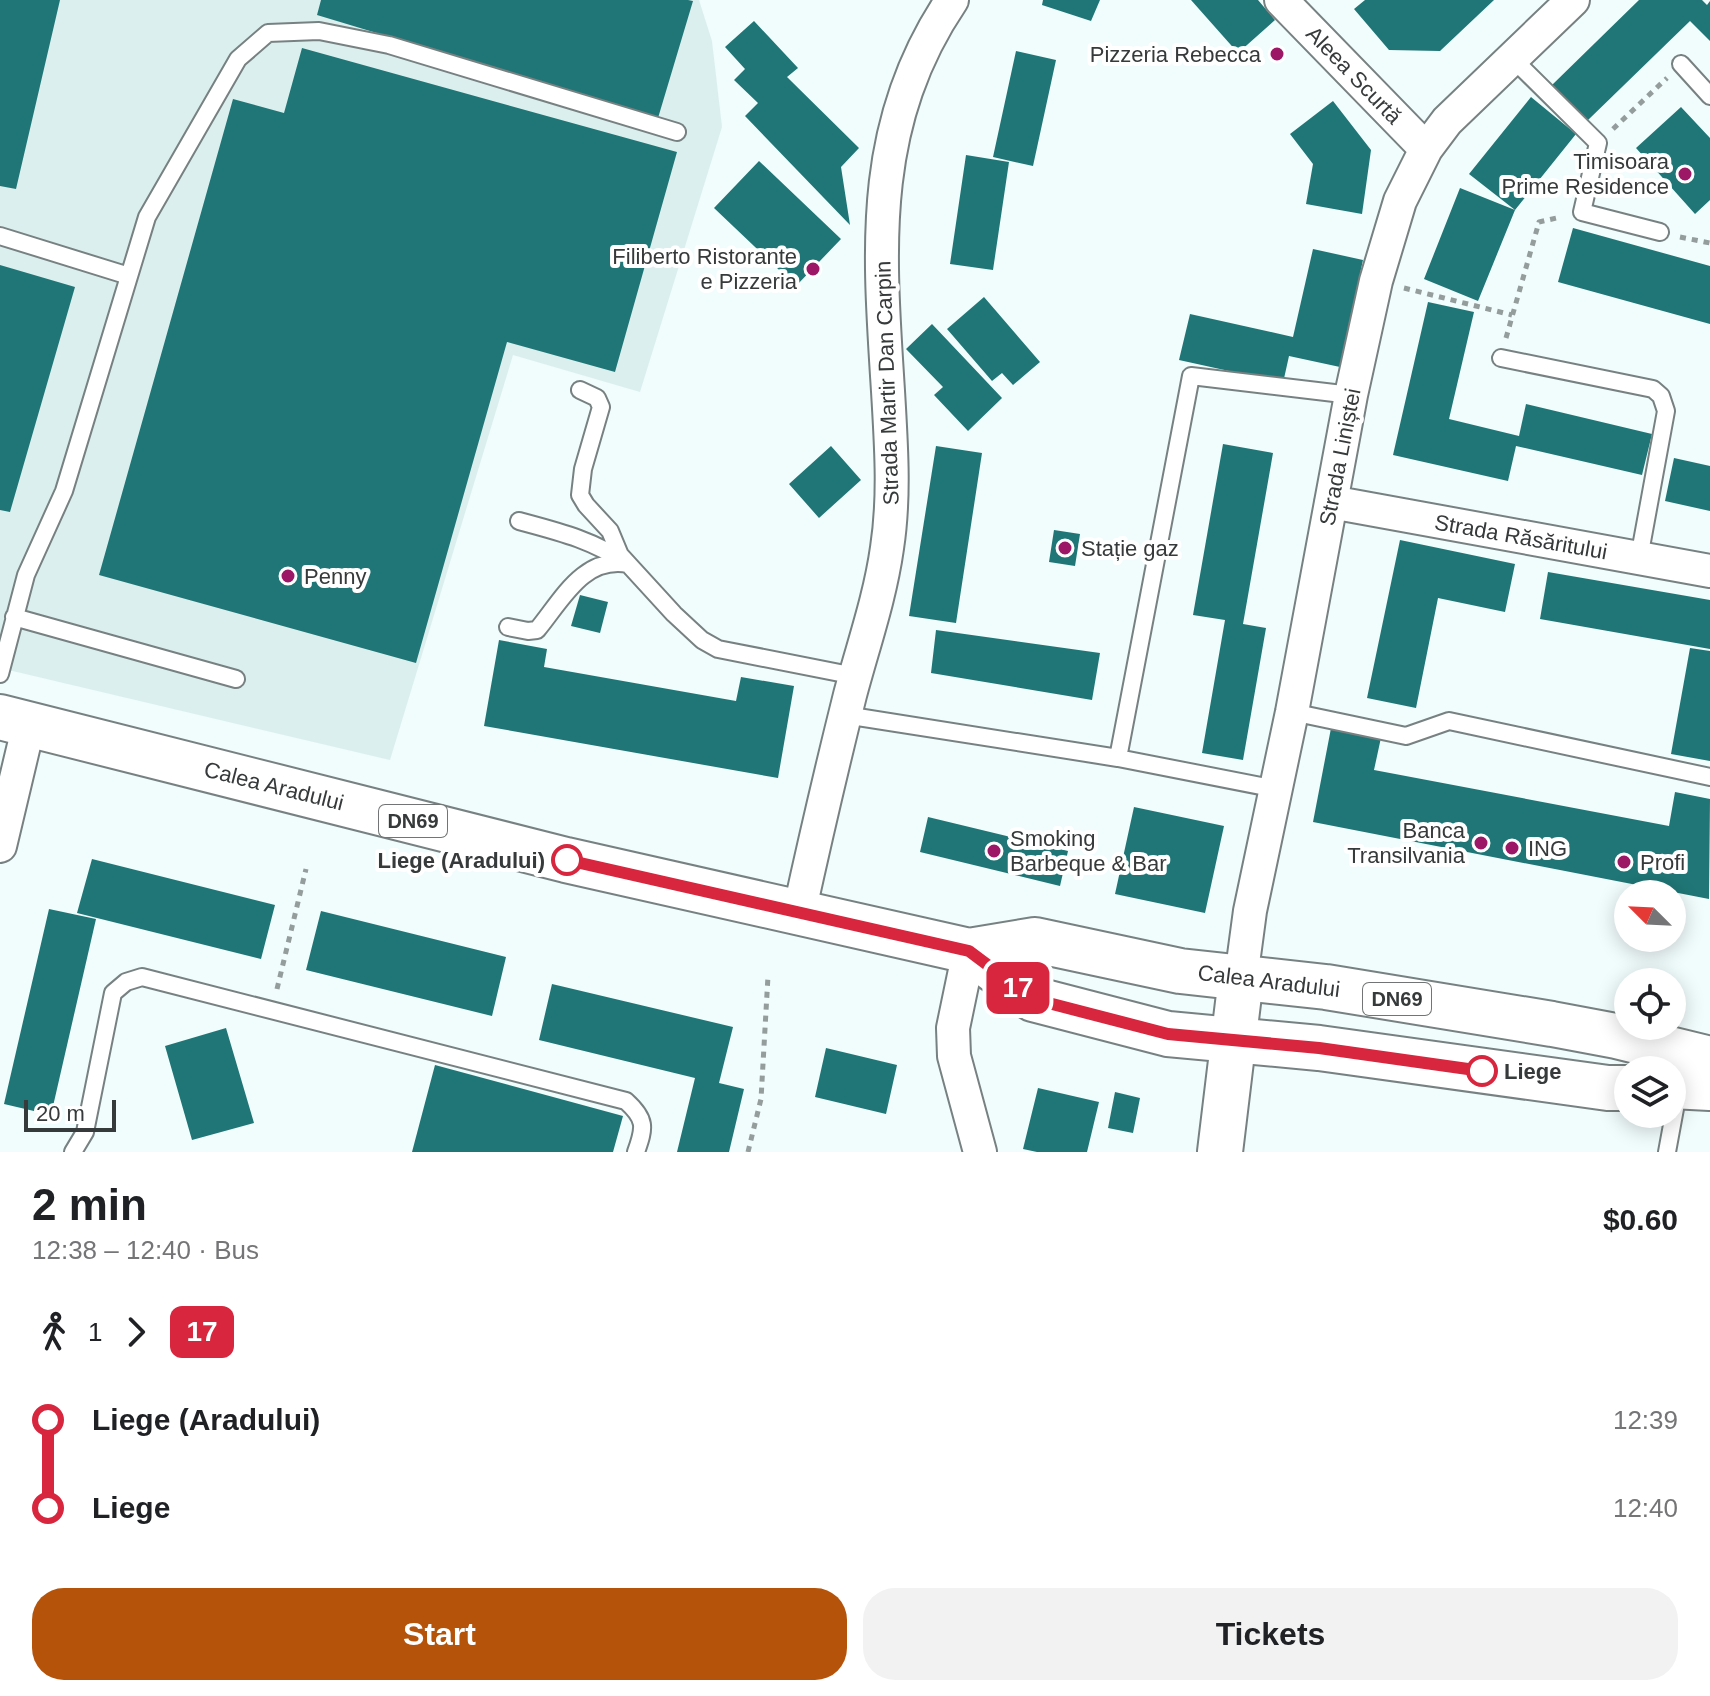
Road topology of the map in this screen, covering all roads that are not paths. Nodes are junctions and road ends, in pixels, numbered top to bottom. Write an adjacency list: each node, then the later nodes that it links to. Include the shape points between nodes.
1 (952, 0): 23 (street, Strada Martir Dan Carpin, via 903,96 887,159 883,305 891,506 881,581)
2 (1281, 0): 8 (street, Aleea Scurtă)
3 (1573, 0): 4 (street, Strada Liniștei)
4 (1512, 58): 8 (street, Strada Liniștei); 9 (lane, via 1598,143 1582,212)
5 (1681, 64): 6 (lane)
6 (1710, 96)
7 (677, 132): 11 (lane, via 389,45 319,31 268,33 238,59 147,217)
8 (1426, 149): 14 (street, Strada Liniștei, via 1400,201)
9 (1660, 232)
10 (0, 236): 11 (lane)
11 (129, 276): 20 (lane, via 64,491 26,575)
12 (1501, 358): 17 (lane, via 1653,389 1661,396 1666,411)
13 (580, 390): 18 (lane, via 597,398 601,407 580,495 610,531)
14 (1351, 395): 15 (street, Strada Liniștei); 28 (lane, via 1191,376)
15 (1331, 502): 17 (street, Strada Răsăritului); 25 (street, Strada Liniștei)
16 (519, 521): 18 (lane, via 586,540)
17 (1639, 558): 19 (street, Strada Răsăritului)
18 (628, 564): 21 (lane, via 594,567 565,593 537,630); 23 (lane, via 686,627 718,649)
19 (1710, 571)
20 (14, 617): 22 (lane); 24 (lane)
21 (508, 627)
22 (0, 674)
23 (855, 676): 26 (street, Strada Martir Dan Carpin)
24 (236, 679)
25 (1292, 712): 29 (lane, via 1406,736 1449,721); 30 (street, Strada Liniștei)
26 (845, 715): 28 (lane); 32 (street, Strada Martir Dan Carpin)
27 (14, 720): 31 (street); 32 (main road, Calea Aradului / DN69, via 566,860)
28 (1118, 758): 30 (lane)
29 (1710, 777)
30 (1276, 789): 34 (street, Strada Liniștei)
31 (0, 846)
32 (799, 913): 33 (main road, Calea Aradului / DN69)
33 (969, 951): 34 (main road, Calea Aradului / DN69, via 1035,940 1180,971); 35 (main road, Calea Aradului / DN69, via 1033,999 1168,1034); 40 (street, via 953,1028 954,1056)
34 (1241, 978): 35 (main road); 36 (main road, Calea Aradului / DN69, via 1326,987 1616,1036)
35 (1233, 1040): 37 (main road, Calea Aradului / DN69); 41 (main road)
36 (1693, 1080): 42 (lane)
37 (1614, 1088)
38 (73, 1152): 39 (lane, via 85,1132 113,993 142,977 626,1101 643,1125)
39 (636, 1152)
40 (980, 1152)
41 (1220, 1152)
42 (1667, 1152)

